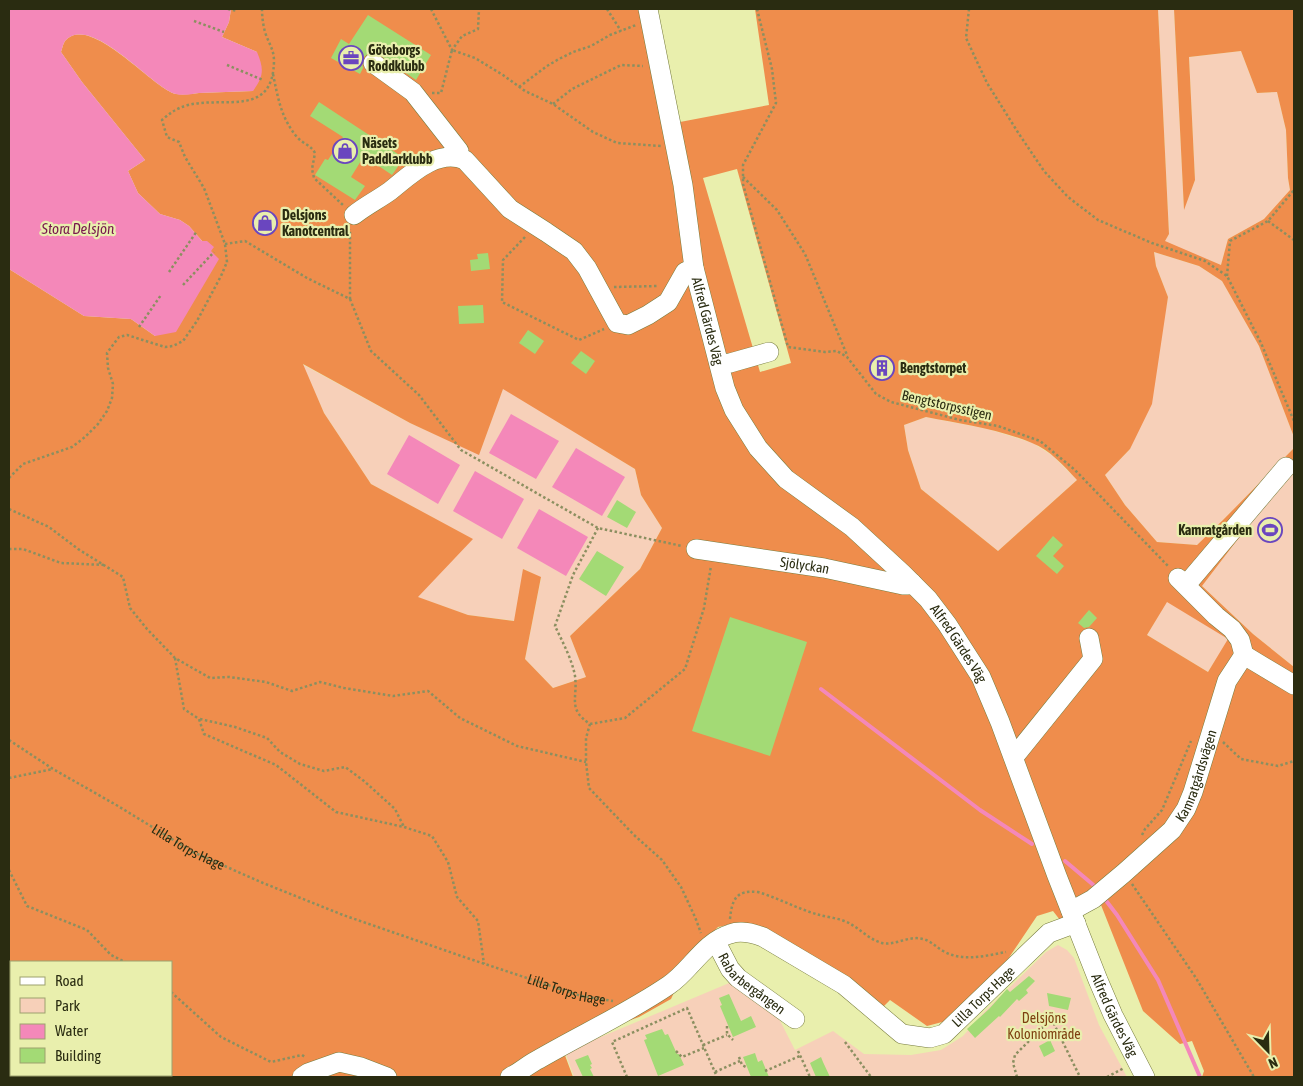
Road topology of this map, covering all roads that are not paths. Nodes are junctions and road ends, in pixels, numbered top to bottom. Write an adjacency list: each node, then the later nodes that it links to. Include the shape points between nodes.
1 (650, 15): 5 (street, Alfred Gärdes Väg, via 683,185)
2 (373, 63): 3 (street, via 414,92 459,151)
3 (458, 157): 4 (street, via 435,160 416,170); 5 (street, Alfred Gärdes Väg, via 465,160 510,209 574,251 617,323 628,325 668,302 685,272)
4 (354, 215)
5 (694, 268): 7 (street, Alfred Gärdes Väg)
6 (769, 352): 7 (street)
7 (720, 364): 10 (street, Alfred Gärdes Väg, via 734,410 758,448 786,479 852,527)
8 (1286, 467): 12 (street, via 1182,582 1232,629 1240,640)
9 (705, 551): 10 (street, Sjölyckan, via 824,568 903,585)
10 (912, 583): 14 (street, Alfred Gärdes Väg, via 943,619 981,677)
11 (1089, 638): 14 (street, via 1093,659)
12 (1244, 655): 13 (street); 15 (street, Kamratgårdsvägen, via 1227,681 1186,809 1172,830)
13 (1294, 685)
14 (1014, 757): 15 (street, Alfred Gärdes Väg)
15 (1073, 917): 16 (street, Lilla Torps Hage, via 1049,933 944,1034 930,1038 902,1034 844,985 763,937 750,933); 21 (street, Alfred Gärdes Väg, via 1113,1015)
16 (718, 941): 17 (street, Rabarbergången, via 730,969 738,978); 20 (street, via 671,984)
17 (795, 1020)
18 (302, 1077): 19 (street, via 338,1062)
19 (387, 1077)
20 (510, 1077)
21 (1145, 1077)

